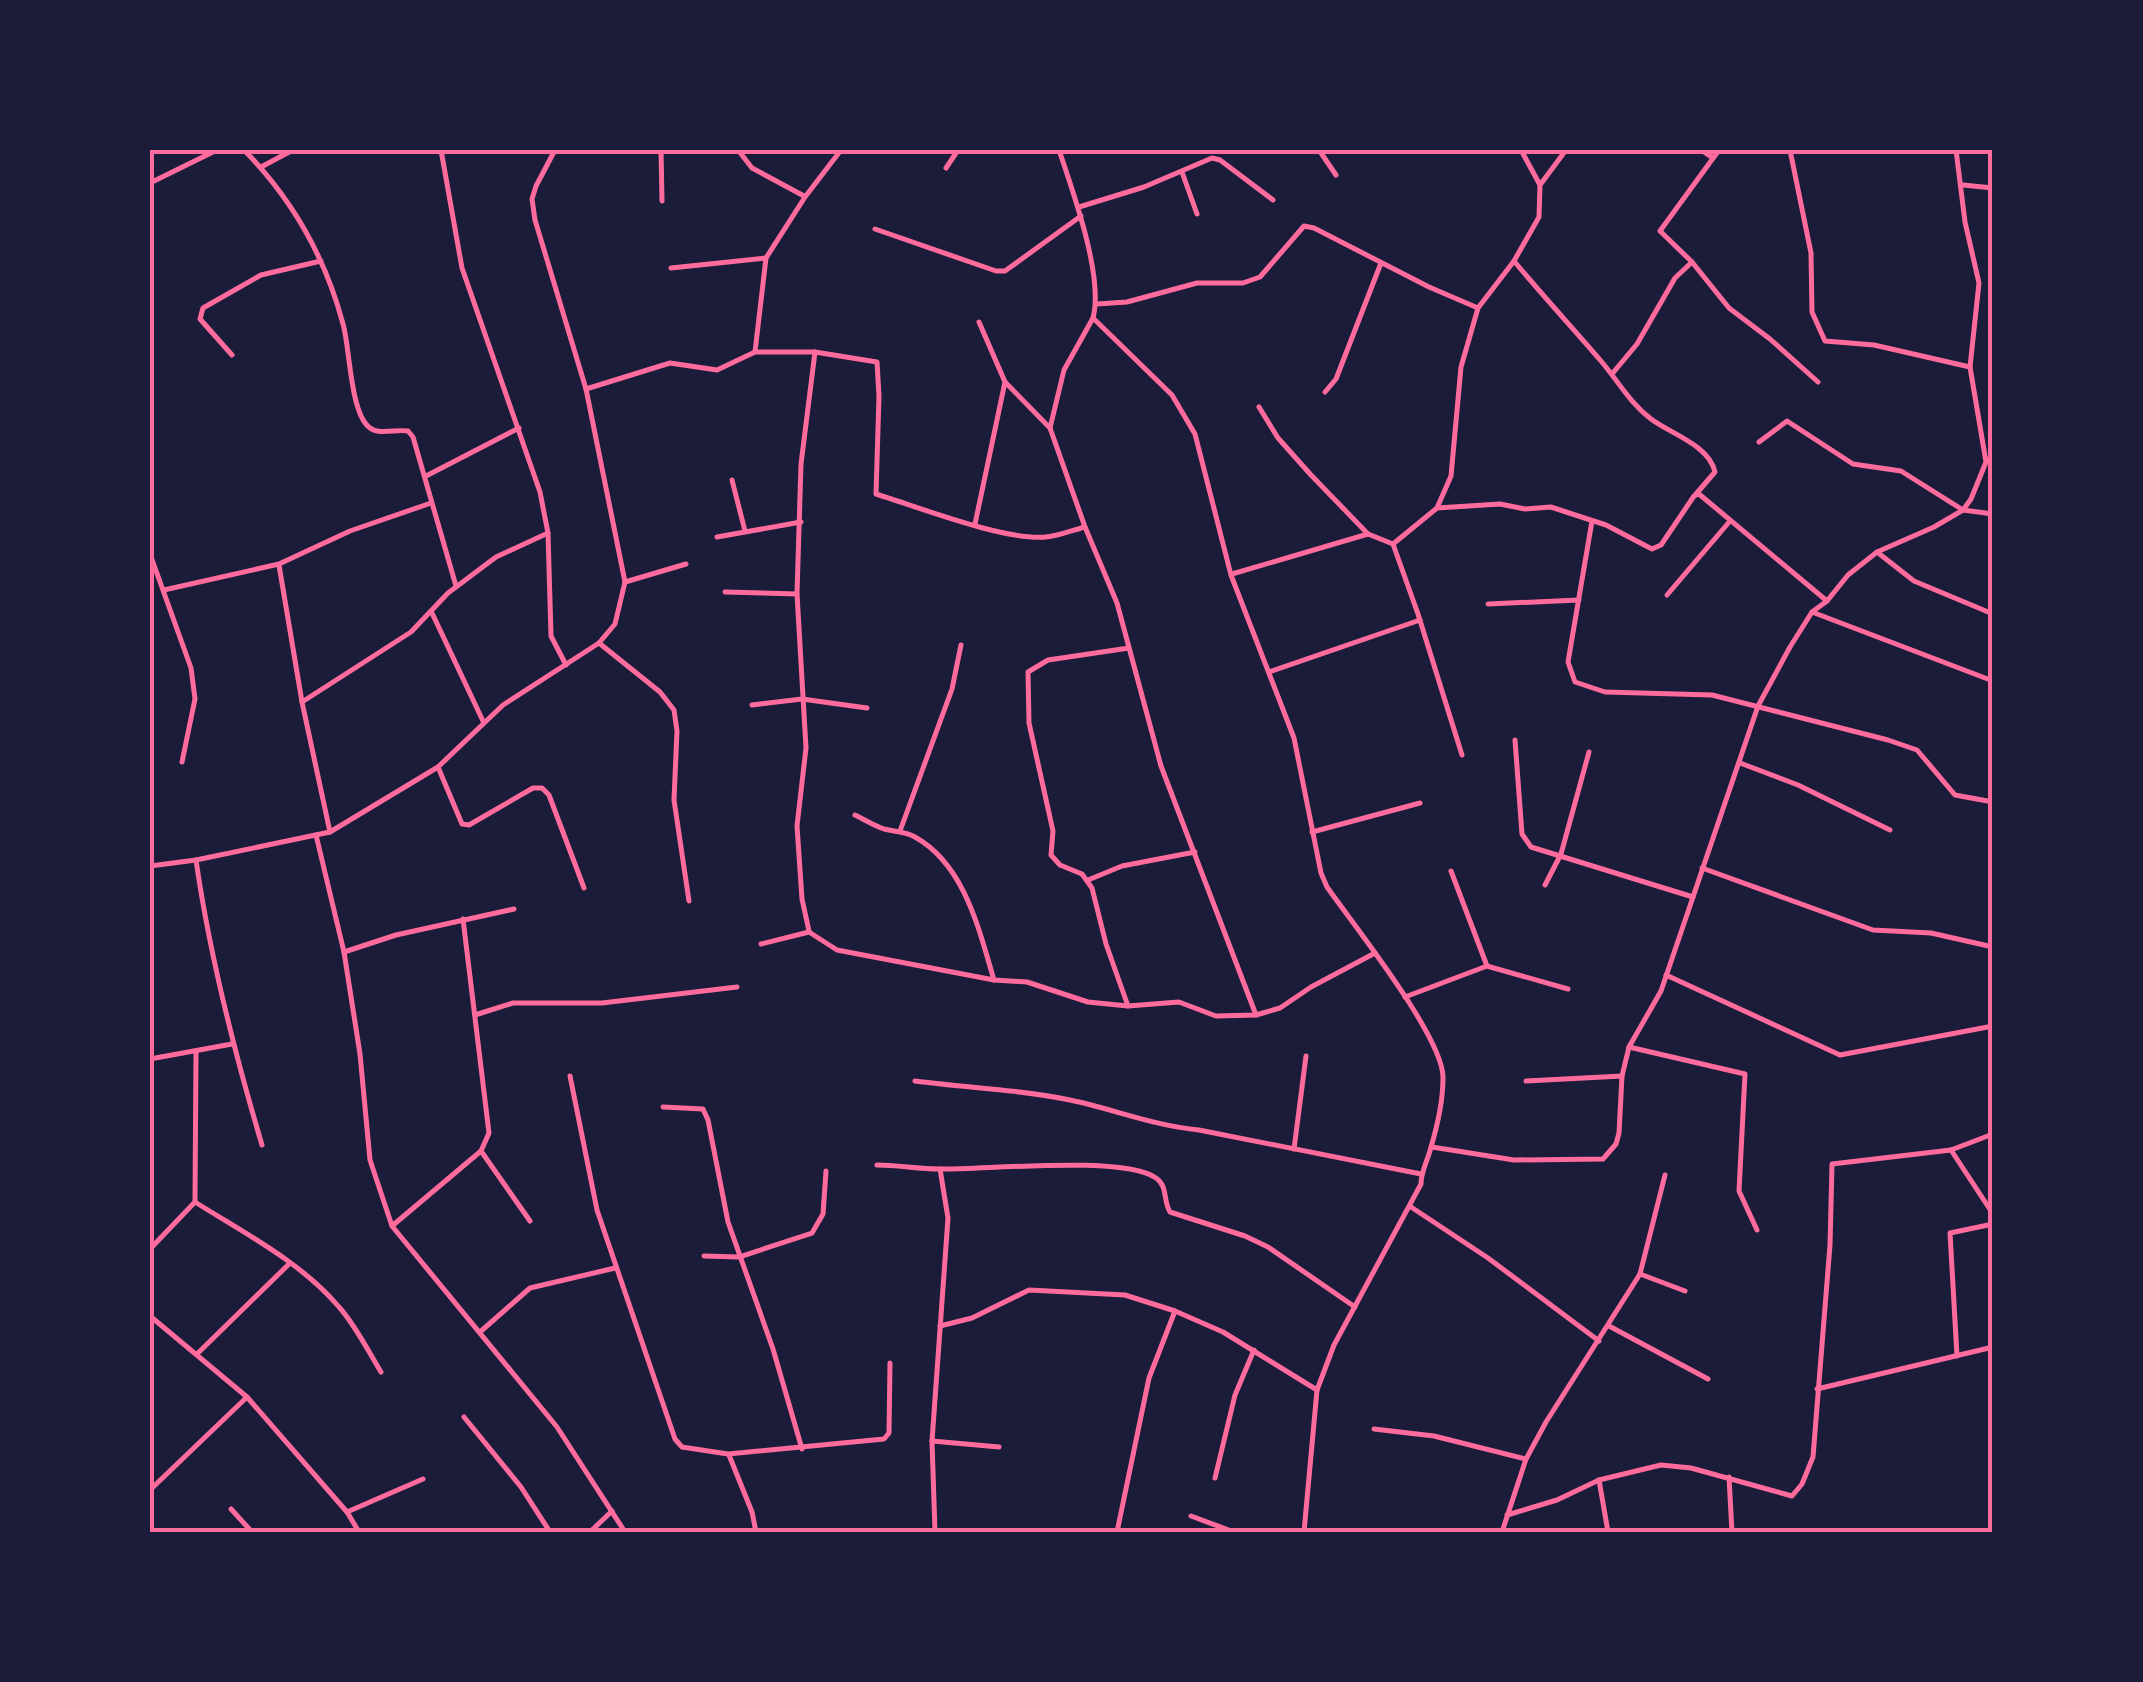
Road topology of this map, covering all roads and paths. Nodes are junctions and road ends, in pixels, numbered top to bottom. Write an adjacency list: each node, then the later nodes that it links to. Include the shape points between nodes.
1 (217, 150): 23 (street)
2 (244, 150): 19 (street)
3 (293, 150): 19 (street)
4 (441, 150): 54 (street, via 458,251)
5 (555, 150): 51 (street, via 532,199)
6 (661, 150): 29 (street)
7 (738, 150): 27 (street, via 752,168)
8 (841, 150): 27 (street)
9 (958, 150): 20 (street)
10 (1059, 150): 30 (street)
11 (1319, 150): 22 (street)
12 (1520, 150): 24 (street)
13 (1566, 150): 24 (street)
14 (1701, 150): 18 (street)
15 (1719, 150): 18 (street)
16 (1790, 150): 47 (street, via 1811,253 1812,312 1825,341)
17 (1956, 150): 25 (street)
18 (1713, 158): 37 (street, via 1660,231)
19 (261, 167): 35 (street)
20 (946, 168)
21 (1182, 172): 28 (street, via 1220,160); 30 (street); 31 (street)
22 (1336, 175)
23 (150, 183)
24 (1540, 185): 36 (street, via 1539,217)
25 (1962, 185): 26 (street); 47 (street, via 1979,283)
26 (1993, 188)
27 (805, 197): 34 (street)
28 (1273, 200)
29 (662, 201)
30 (1078, 208): 32 (street)
31 (1196, 214)
32 (1081, 216): 33 (street, via 1006,271); 40 (street)
33 (875, 229)
34 (766, 258): 39 (street); 44 (street)
35 (321, 260): 46 (street, via 261,275 203,308 200,318); 58 (street, via 343,321 353,391 366,425 408,431)
36 (1514, 260): 41 (street); 48 (street)
37 (1692, 262): 48 (street); 50 (street, via 1729,308)
38 (1382, 263): 40 (street, via 1304,226 1260,277 1197,282); 41 (street); 52 (street, via 1336,379)
39 (671, 268)
40 (1097, 304): 42 (street)
41 (1478, 308): 62 (street, via 1461,367 1451,476)
42 (1093, 318): 55 (street, via 1064,370); 79 (street, via 1172,396 1195,434)
43 (980, 322): 49 (street)
44 (755, 352): 45 (street); 51 (street, via 717,370 670,364)
45 (815, 352): 67 (street, via 800,464); 68 (street, via 877,362 876,494)
46 (232, 355)
47 (1970, 367): 57 (street)
48 (1612, 374): 60 (street, via 1652,420 1713,463 1715,472)
49 (1005, 382): 55 (street); 68 (street)
50 (1818, 382)
51 (586, 389): 80 (street)
52 (1324, 392)
53 (1260, 407): 72 (street, via 1278,438)
54 (519, 428): 58 (street); 70 (street)
55 (1050, 428): 69 (street)
56 (1760, 442): 63 (street, via 1787,421 1852,464 1900,471)
57 (1989, 461): 63 (street)
58 (426, 476): 61 (street)
59 (732, 480): 71 (street)
60 (1694, 496): 65 (street, via 1652,549); 66 (street, via 1704,496)
61 (431, 503): 77 (street); 81 (street)
62 (1437, 508): 65 (street, via 1552,507); 74 (street)
63 (1962, 510): 64 (street); 75 (street)
64 (1993, 514)
65 (1592, 521): 86 (street)
66 (1730, 521): 85 (street); 87 (street)
67 (801, 522): 71 (street); 84 (street)
68 (975, 524): 69 (street, via 1048,537)
69 (1085, 527): 95 (street)
70 (548, 532): 81 (street); 96 (street, via 551,636)
71 (745, 532): 73 (street)
72 (1368, 534): 74 (street); 79 (street)
73 (717, 537)
74 (1393, 544): 92 (street)
75 (1877, 552): 87 (street); 91 (street, via 1914,581)
76 (150, 558): 82 (street)
77 (279, 564): 82 (street); 100 (street)
78 (686, 564): 80 (street)
79 (1231, 575): 97 (street)
80 (625, 582): 93 (street, via 615,624)
81 (456, 586): 90 (street)
82 (164, 590): 108 (street, via 195,699)
83 (724, 592): 84 (street)
84 (797, 594): 99 (street)
85 (1667, 595)
86 (1579, 600): 88 (street); 102 (street, via 1568,662 1575,682 1604,692 1712,694)
87 (1827, 601): 89 (street)
88 (1488, 604)
89 (1812, 612): 98 (street); 102 (street)
90 (432, 613): 100 (street); 104 (street)
91 (1993, 614)
92 (1420, 620): 97 (street); 107 (street)
93 (600, 643): 96 (street); 129 (street, via 674,710 674,800)
94 (961, 645): 115 (street, via 952,689)
95 (1130, 648): 119 (street, via 1161,766); 125 (street, via 1048,660 1028,672 1028,723 1051,854)
96 (566, 665): 104 (street)
97 (1269, 672): 117 (street, via 1294,738)
98 (1993, 681)
99 (802, 700): 101 (street); 103 (street); 132 (street, via 806,748 796,826)
100 (302, 702): 116 (street)
101 (752, 705)
102 (1758, 706): 109 (street); 111 (street, via 1917,750 1955,795)
103 (867, 708)
104 (483, 722): 110 (street)
105 (1514, 740): 120 (street, via 1522,834 1531,847)
106 (1589, 752): 120 (street)
107 (1462, 755)
108 (182, 762)
109 (1740, 764): 114 (street); 123 (street)
110 (438, 767): 116 (street); 127 (street, via 462,824 542,788)
111 (1993, 802)
112 (1420, 803): 117 (street)
113 (856, 815): 115 (street)
114 (1890, 830)
115 (900, 831): 139 (street, via 916,837 956,877)
116 (330, 832): 118 (street)
117 (1312, 832): 136 (street, via 1327,887)
118 (316, 835): 121 (street); 135 (street)
119 (1195, 852): 125 (street); 145 (street)
120 (1561, 854): 126 (street); 128 (street)
121 (196, 860): 122 (street); 147 (street)
122 (150, 866)
123 (1702, 868): 128 (street); 134 (street, via 1873,930)
124 (1451, 871): 137 (street)
125 (1088, 880): 143 (street)
126 (1545, 885)
127 (584, 888)
128 (1692, 897): 138 (street)
129 (689, 901)
130 (514, 909): 131 (street)
131 (463, 919): 135 (street); 144 (street)
132 (810, 932): 133 (street); 139 (street, via 838,950)
133 (761, 944)
134 (1993, 947)
135 (344, 952): 173 (street, via 370,1160)
136 (1375, 953): 142 (street); 145 (street)
137 (1487, 966): 141 (street); 142 (street)
138 (1666, 974): 146 (street, via 1840,1055); 148 (street)
139 (994, 980): 143 (street)
140 (737, 987): 144 (street, via 602,1003 514,1004)
141 (1568, 988)
142 (1405, 997): 159 (street, via 1441,1065)
143 (1128, 1006): 145 (street, via 1179,1002 1216,1016)
144 (475, 1014): 162 (street, via 489,1134)
145 (1256, 1016)
146 (1993, 1026)
147 (232, 1044): 149 (street); 158 (street)
148 (1629, 1047): 153 (street); 174 (street, via 1745,1074 1739,1192)
149 (196, 1053): 151 (street); 168 (street)
150 (1306, 1056): 160 (street)
151 (150, 1059)
152 (570, 1076): 179 (street, via 596,1210)
153 (1622, 1076): 155 (street); 159 (street, via 1619,1134 1603,1160 1514,1160)
154 (915, 1081): 160 (street, via 1065,1098 1171,1128)
155 (1526, 1081)
156 (662, 1106): 177 (street, via 703,1108)
157 (1993, 1134): 161 (street)
158 (262, 1145)
159 (1432, 1147): 166 (street)
160 (1294, 1149): 166 (street)
161 (1951, 1150): 170 (street); 196 (street, via 1832,1164)
162 (480, 1152): 171 (street); 173 (street)
163 (876, 1166): 164 (street)
164 (940, 1169): 182 (street, via 1104,1167 1148,1174 1160,1179 1170,1212 1268,1247); 185 (street, via 948,1218)
165 (826, 1172): 177 (street, via 823,1214 812,1233)
166 (1421, 1174): 169 (street)
167 (1664, 1175): 180 (street)
168 (195, 1202): 175 (street); 178 (street)
169 (1411, 1207): 182 (street); 188 (street)
170 (1993, 1214)
171 (530, 1221)
172 (1993, 1224): 192 (street, via 1950,1233)
173 (392, 1226): 187 (street)
174 (1757, 1230)
175 (150, 1249)
176 (704, 1256): 177 (street)
177 (739, 1257): 203 (street)
178 (290, 1263): 191 (street); 194 (street, via 340,1308)
179 (615, 1268): 187 (street, via 530,1288); 204 (street, via 675,1439 682,1447)
180 (1640, 1274): 181 (street); 186 (street)
181 (1685, 1291)
182 (1355, 1307): 197 (street)
183 (1175, 1311): 185 (street, via 1126,1295 1030,1290); 190 (street); 223 (street, via 1149,1378)
184 (150, 1316): 191 (street)
185 (940, 1326): 201 (street)
186 (1609, 1326): 188 (street); 195 (street)
187 (480, 1332): 212 (street, via 557,1427)
188 (1598, 1341): 205 (street)
189 (1993, 1347): 192 (street)
190 (1254, 1350): 197 (street); 207 (street, via 1235,1395)
191 (197, 1354): 198 (street)
192 (1957, 1356): 196 (street)
193 (890, 1362): 203 (street, via 884,1439)
194 (381, 1372)
195 (1708, 1379)
196 (1817, 1389): 206 (street, via 1813,1457 1792,1496)
197 (1317, 1390): 225 (street)
198 (247, 1397): 210 (street); 213 (street)
199 (464, 1417): 218 (street)
200 (1374, 1429): 205 (street, via 1434,1436)
201 (932, 1440): 202 (street); 222 (street)
202 (999, 1447)
203 (802, 1449): 204 (street)
204 (728, 1454): 221 (street)
205 (1526, 1460): 214 (street)
206 (1729, 1476): 209 (street, via 1662,1464); 228 (street)
207 (1216, 1478)
208 (423, 1479): 213 (street)
209 (1599, 1480): 214 (street); 227 (street)
210 (150, 1490)
211 (232, 1508): 216 (street)
212 (612, 1511): 219 (street); 220 (street)
213 (346, 1512): 217 (street)
214 (1507, 1515): 226 (street)
215 (1191, 1516): 224 (street)
216 (252, 1532)
217 (359, 1532)
218 (550, 1532)
219 (590, 1532)
220 (625, 1532)
221 (756, 1532)
222 (935, 1532)
223 (1117, 1532)
224 (1234, 1532)
225 (1304, 1532)
226 (1502, 1532)
227 (1608, 1532)
228 (1732, 1532)

